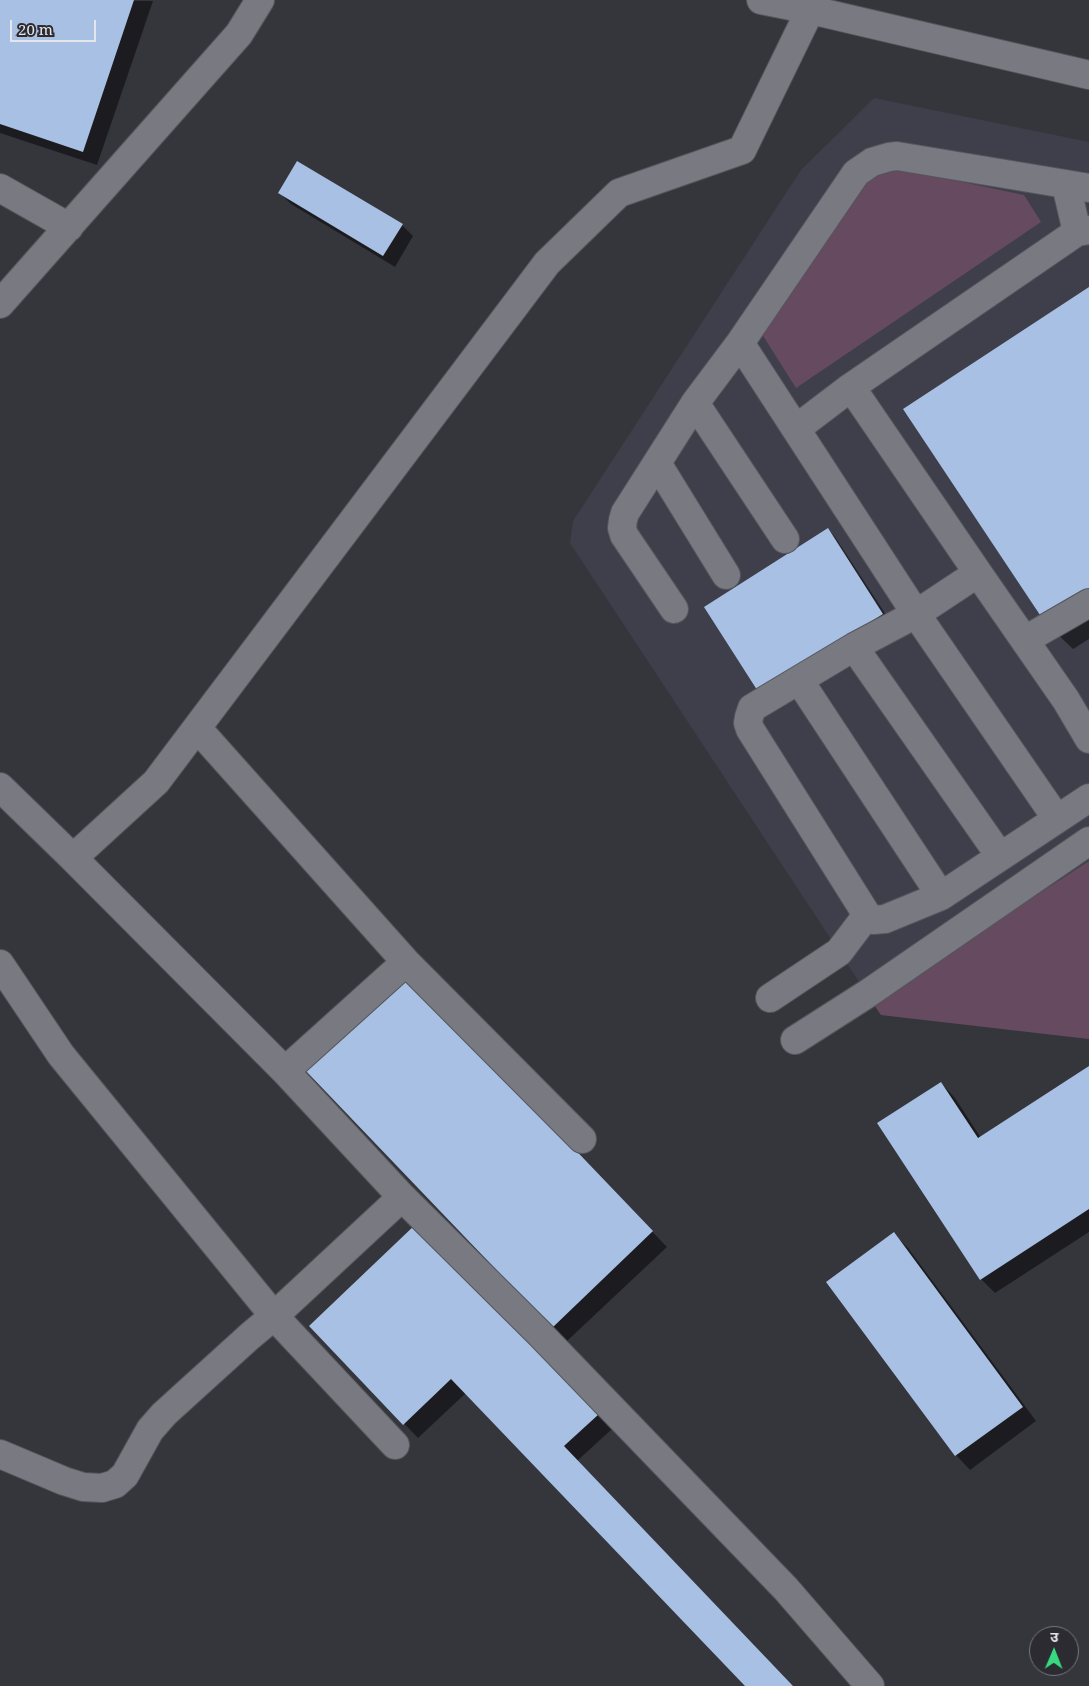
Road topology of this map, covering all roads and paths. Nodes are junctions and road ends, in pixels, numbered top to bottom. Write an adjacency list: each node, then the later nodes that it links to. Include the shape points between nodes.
1 (260, 0): 7 (street, via 239,34)
2 (761, 0): 3 (street)
3 (813, 5): 4 (street); 25 (street, via 742,150 619,194 547,263)
4 (1089, 75)
5 (1077, 186): 8 (street); 10 (street, via 897,156 872,162 856,173)
6 (0, 188): 7 (street)
7 (69, 226): 9 (street)
8 (1083, 231): 11 (street)
9 (0, 304)
10 (740, 343): 12 (street); 13 (street)
11 (852, 387): 13 (street); 16 (street)
12 (695, 403): 14 (street); 15 (street)
13 (797, 428): 20 (street)
14 (657, 463): 17 (street); 19 (street, via 625,513 622,528)
15 (785, 540)
16 (978, 574): 20 (street); 21 (street)
17 (726, 575)
18 (1089, 603): 21 (street)
19 (674, 609)
20 (916, 614): 22 (street); 29 (street)
21 (1024, 640): 24 (street)
22 (854, 648): 23 (street); 31 (street)
23 (799, 680): 33 (street); 34 (street, via 752,708 748,723)
24 (1078, 704): 26 (street)
25 (197, 728): 32 (street, via 156,782); 35 (street)
26 (1089, 739)
27 (0, 787): 32 (street)
28 (1089, 798): 29 (street)
29 (1057, 819): 31 (street)
30 (1089, 841): 38 (street)
31 (1000, 856): 33 (street)
32 (73, 858): 39 (street)
33 (941, 896): 34 (street, via 885,919 873,920)
34 (867, 915): 37 (street, via 839,952)
35 (406, 962): 39 (street); 40 (street)
36 (0, 964): 42 (street, via 61,1055)
37 (770, 998)
38 (795, 1040)
39 (285, 1071): 41 (street)
40 (582, 1139)
41 (402, 1197): 42 (street); 45 (street, via 548,1342 772,1575)
42 (274, 1316): 43 (street); 44 (street, via 164,1414 150,1430 125,1475 115,1484 102,1488 84,1487)
43 (395, 1445)
44 (0, 1454)
45 (870, 1686)

